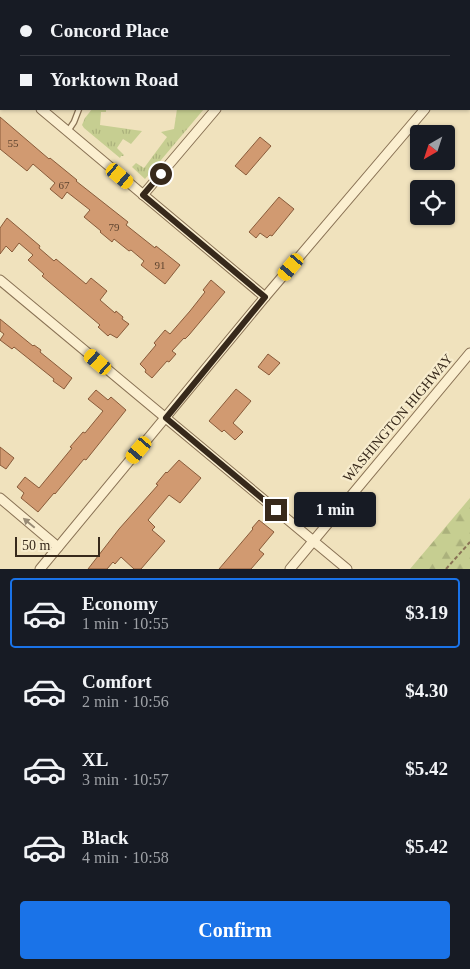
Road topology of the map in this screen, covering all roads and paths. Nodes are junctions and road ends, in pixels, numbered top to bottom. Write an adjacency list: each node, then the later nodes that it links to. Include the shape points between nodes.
1 (41, 110): 5 (street)
2 (79, 110): 5 (lane)
3 (215, 110): 6 (street)
4 (424, 110): 8 (street)
5 (68, 131): 6 (street)
6 (143, 195): 8 (street)
7 (0, 280): 10 (street)
8 (265, 297): 10 (street)
9 (470, 353): 12 (street, WASHINGTON HIGHWAY)
10 (166, 418): 12 (street); 14 (street)
11 (0, 498): 14 (street, one-way to 11)
12 (313, 541): 16 (street, WASHINGTON HIGHWAY); 17 (street)
13 (470, 542): 18 (path)
14 (58, 547): 15 (street)
15 (40, 569)
16 (290, 569)
17 (347, 569)
18 (446, 569)

